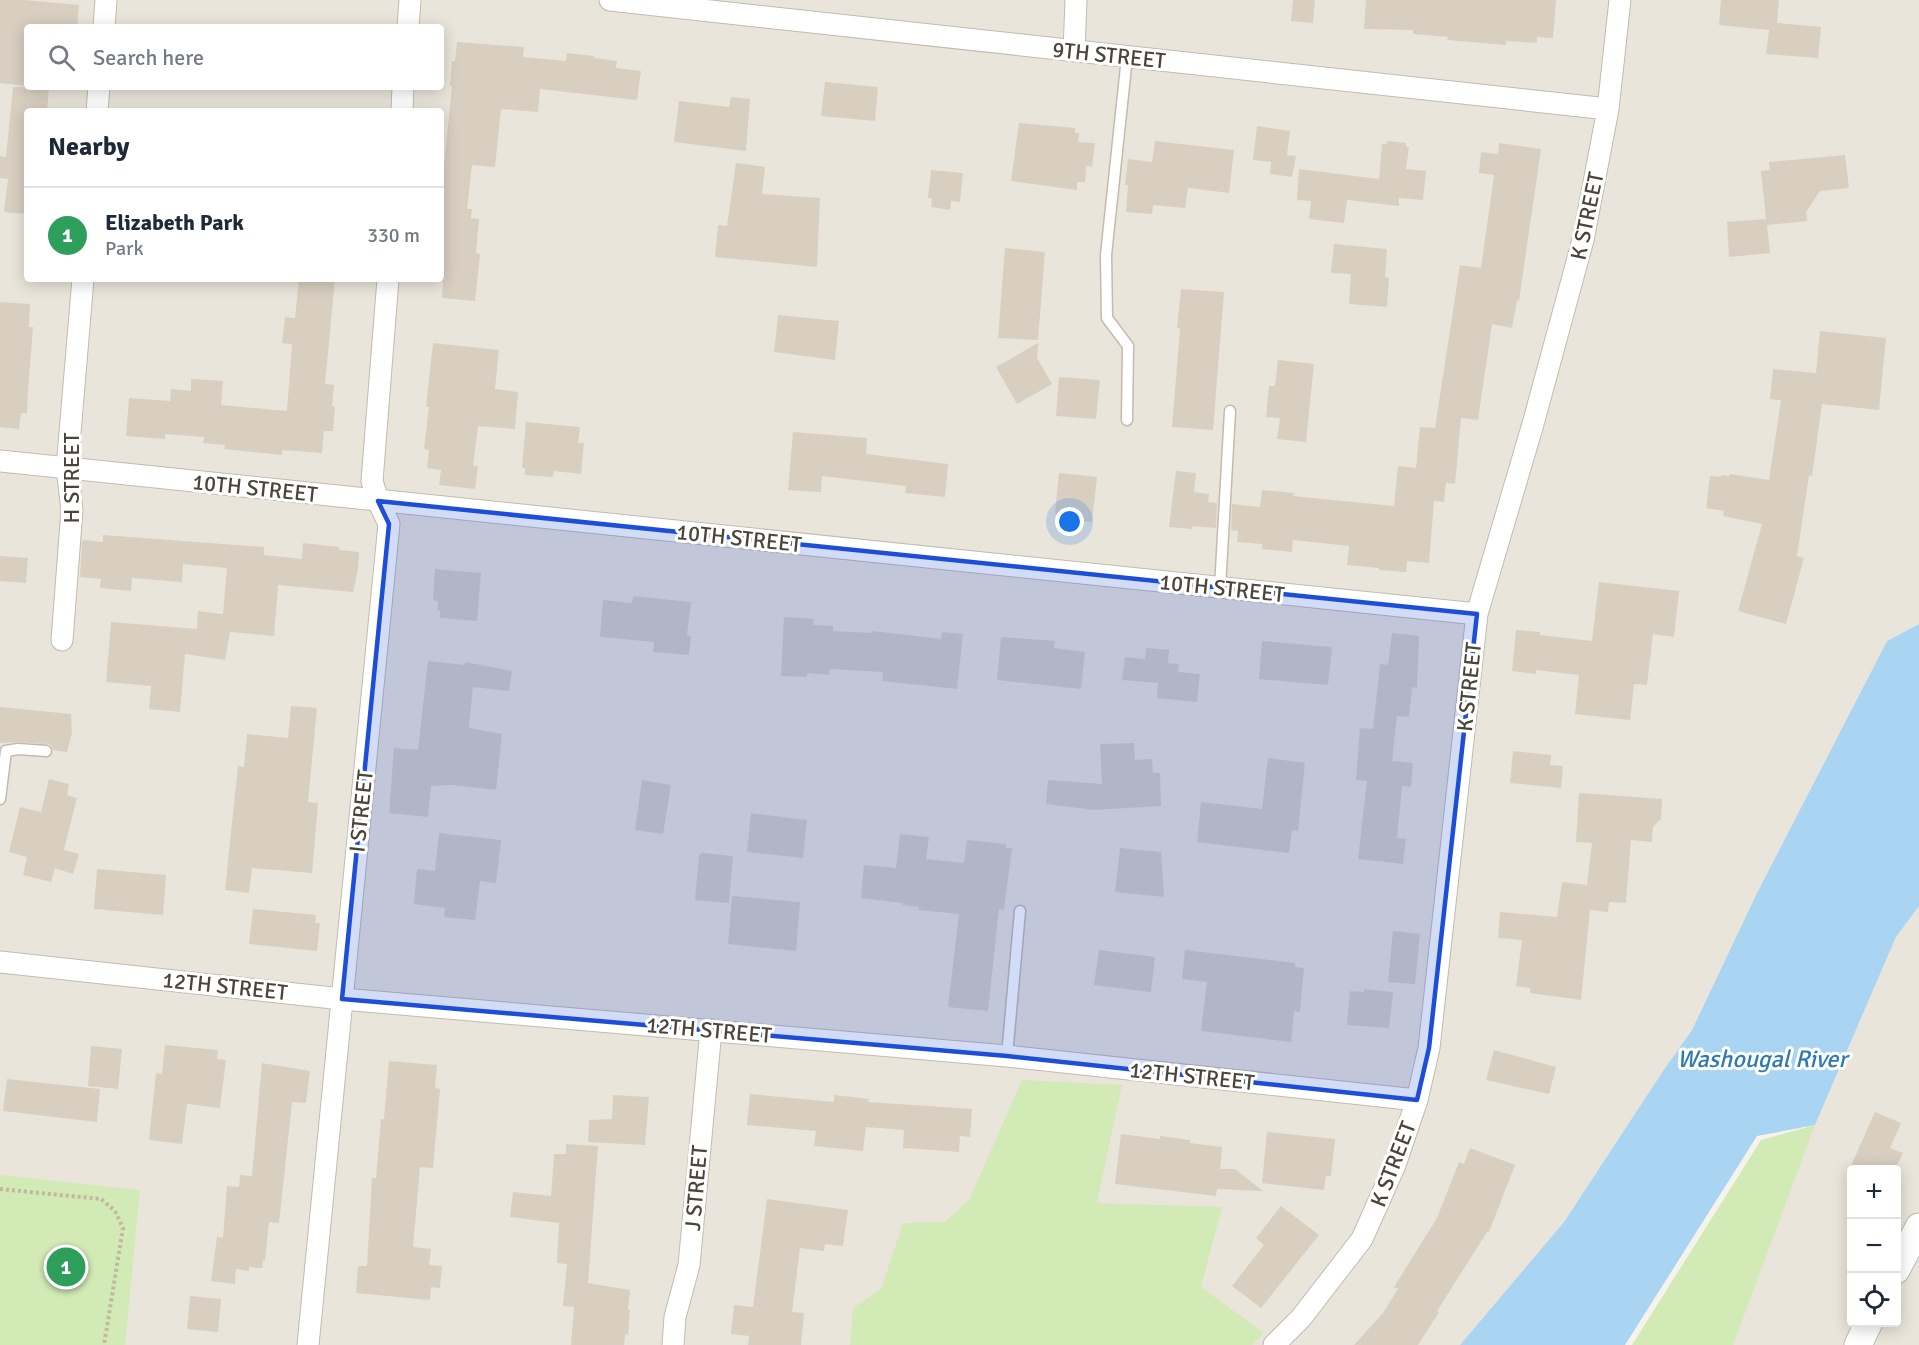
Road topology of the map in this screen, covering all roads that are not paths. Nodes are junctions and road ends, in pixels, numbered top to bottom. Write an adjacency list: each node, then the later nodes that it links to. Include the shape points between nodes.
1 (106, 0): 6 (street)
2 (410, 0): 7 (street)
3 (610, 0): 8 (street, 9TH STREET)
4 (1076, 0): 8 (street)
5 (1620, 0): 14 (street, K STREET)
6 (104, 24)
7 (408, 24)
8 (1074, 51): 9 (street, 9TH STREET)
9 (1127, 57): 14 (street, 9TH STREET); 18 (lane, via 1106,255 1107,318 1128,346)
10 (99, 90): 12 (street)
11 (404, 90): 13 (street)
12 (97, 108)
13 (402, 108)
14 (1608, 109): 23 (street, K STREET, via 1583,240)
15 (83, 282): 20 (street, H STREET)
16 (388, 282): 21 (street, I STREET, via 372,481)
17 (1230, 411): 22 (lane)
18 (1127, 420)
19 (0, 461): 20 (street, 10TH STREET)
20 (67, 468): 21 (street, 10TH STREET); 24 (street, H STREET, via 72,510)
21 (378, 501): 22 (street, 10TH STREET); 29 (street, I STREET, via 389,524)
22 (1220, 588): 23 (street, 10TH STREET)
23 (1477, 614): 32 (street, K STREET, via 1430,1038)
24 (62, 640)
25 (46, 751): 26 (lane, via 6,751)
26 (0, 799)
27 (1020, 911): 31 (lane)
28 (0, 962): 29 (street, 12TH STREET)
29 (342, 999): 30 (street, 12TH STREET); 36 (street, I STREET)
30 (711, 1030): 31 (street, 12TH STREET); 37 (street, J STREET, via 689,1265 675,1317)
31 (1007, 1056): 32 (street, 12TH STREET)
32 (1417, 1100): 38 (street, K STREET, via 1395,1165 1362,1239 1301,1318)
33 (1917, 1237): 34 (street)
34 (1901, 1262)
35 (1867, 1327): 39 (street)
36 (308, 1345)
37 (673, 1345)
38 (1274, 1345)
39 (1858, 1345)

